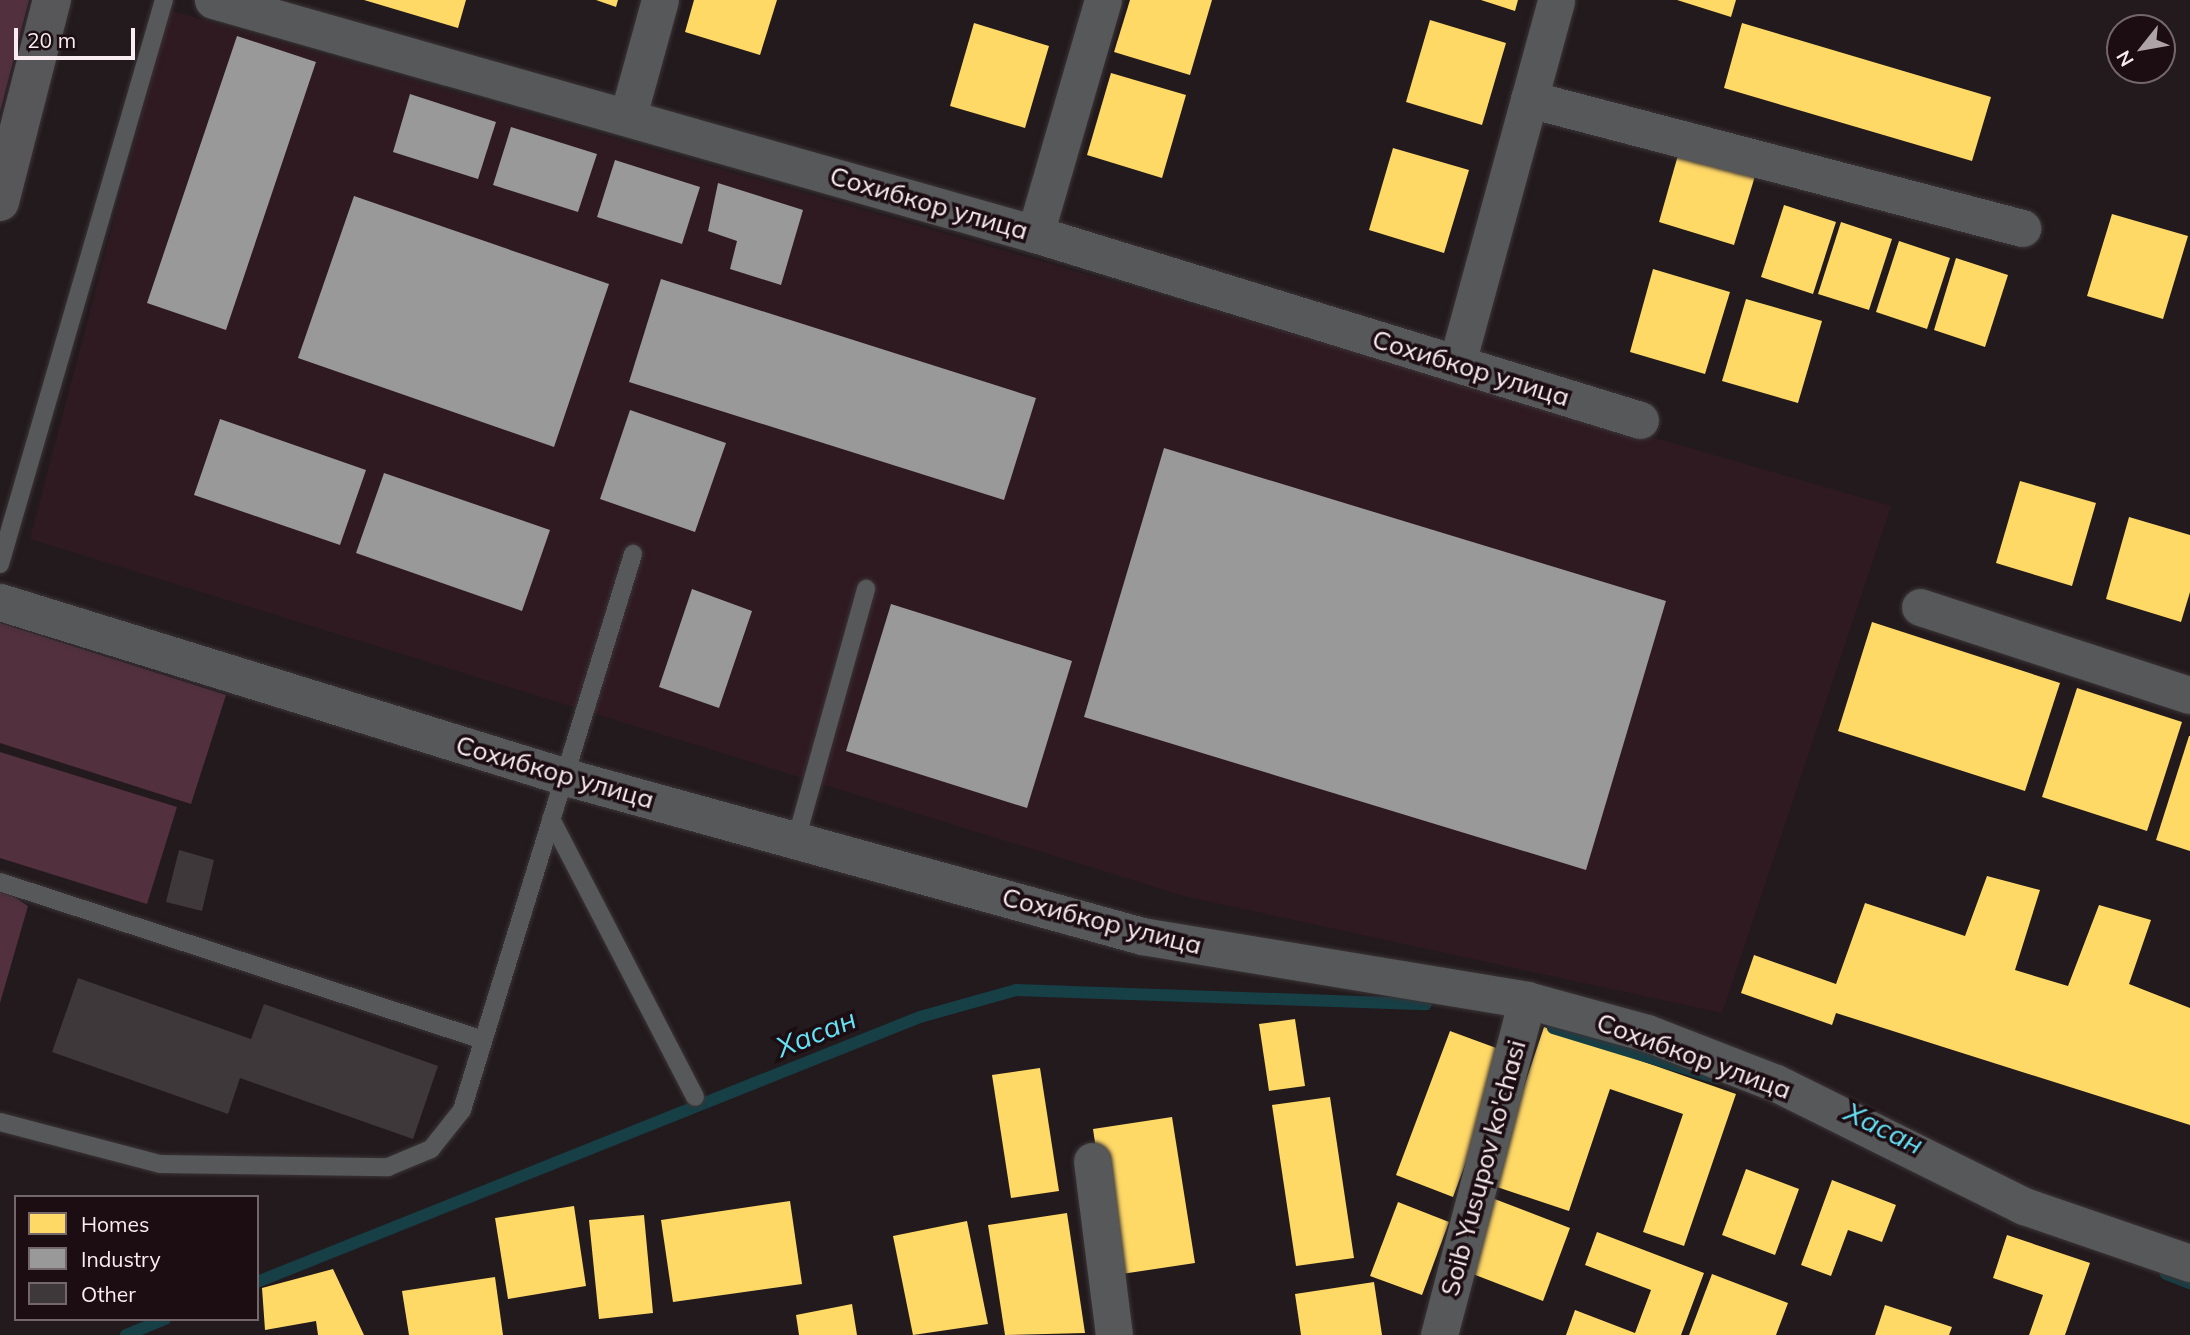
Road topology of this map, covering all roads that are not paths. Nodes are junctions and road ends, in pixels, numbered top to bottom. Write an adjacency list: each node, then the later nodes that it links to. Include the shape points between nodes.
1 (52, 0): 9 (highway)
2 (164, 0): 15 (lane)
3 (213, 0): 8 (street, Сохибкор улица)
4 (660, 0): 8 (street)
5 (1103, 0): 11 (street)
6 (1556, 0): 7 (street)
7 (1529, 99): 10 (street); 12 (street)
8 (628, 116): 11 (street, Сохибкор улица)
9 (0, 202)
10 (2022, 228)
11 (1035, 233): 12 (street, Сохибкор улица)
12 (1457, 363): 13 (street, Сохибкор улица)
13 (1640, 420)
14 (633, 554): 20 (lane)
15 (0, 564)
16 (866, 589): 22 (lane)
17 (0, 602): 20 (street, Сохибкор улица)
18 (1920, 607): 19 (street)
19 (2190, 695)
20 (566, 777): 21 (lane); 22 (street, Сохибкор улица)
21 (551, 820): 25 (lane); 26 (lane)
22 (796, 840): 24 (street, Сохибкор улица, via 1142,936)
23 (0, 882): 25 (lane)
24 (1527, 1000): 29 (street, Сохибкор улица, via 1647,1033 1776,1083 2024,1206); 31 (street, Soib Yusupov ko'chasi)
25 (483, 1041): 27 (lane, via 462,1110 431,1149 388,1167 160,1164)
26 (695, 1097)
27 (0, 1122)
28 (1093, 1161): 30 (street)
29 (2190, 1263)
30 (1114, 1335)
31 (1438, 1335)

